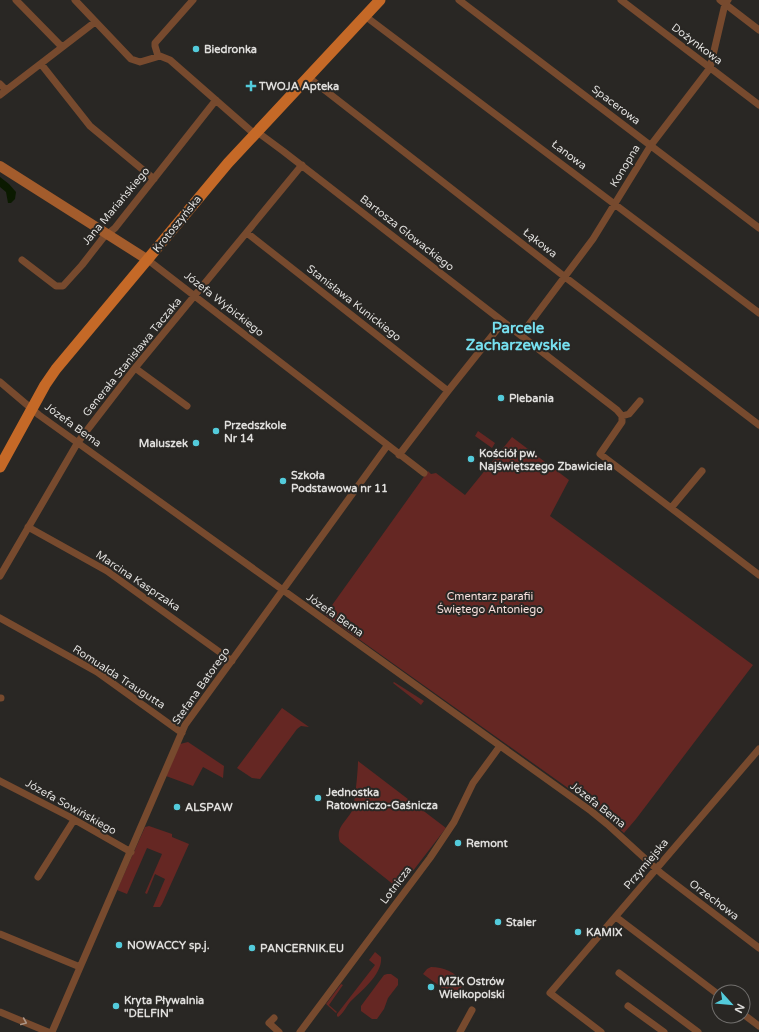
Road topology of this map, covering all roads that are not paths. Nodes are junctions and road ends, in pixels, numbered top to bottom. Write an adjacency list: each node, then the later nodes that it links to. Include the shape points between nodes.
1 (16, 0): 11 (street)
2 (75, 0): 9 (street)
3 (193, 0): 12 (street, via 156,43)
4 (380, 0): 8 (main road, Krotoszyńska)
5 (459, 0): 21 (street, Spacerowa)
6 (621, 0): 14 (street, Dożynkowa)
7 (724, 1): 10 (street); 14 (street, Konopna)
8 (365, 16): 15 (main road, Krotoszyńska); 25 (street, Łanowa)
9 (95, 22): 11 (street); 12 (street, via 135,62)
10 (759, 30)
11 (62, 47): 13 (street)
12 (158, 56): 18 (street, Bartosza Głowackiego, via 170,60)
13 (41, 64): 17 (street); 24 (street, via 90,126)
14 (710, 68): 19 (street, Dożynkowa); 21 (street, Konopna)
15 (308, 77): 20 (main road, Krotoszyńska); 31 (street, Łąkowa)
16 (0, 84): 17 (street)
17 (3, 93)
18 (216, 100): 20 (street, Bartosza Głowackiego, via 251,132); 24 (street, Jana Mariańskiego)
19 (759, 105)
20 (256, 132): 23 (street, Bartosza Głowackiego); 30 (main road, Krotoszyńska)
21 (651, 145): 25 (street, Konopna); 26 (street, Spacerowa)
22 (0, 166): 28 (street, Józefa Wybickiego)
23 (302, 166): 27 (street, Generała Stanisława Taczaka); 34 (street, Bartosza Głowackiego)
24 (154, 179): 28 (street, Jana Mariańskiego)
25 (616, 203): 31 (street, Konopna); 33 (street, Łanowa)
26 (759, 228)
27 (247, 233): 32 (street, Generała Stanisława Taczaka); 38 (street, Stanisława Kunickiego)
28 (108, 234): 29 (street, Jana Mariańskiego, via 60,287); 30 (street, Józefa Wybickiego)
29 (22, 260)
30 (148, 260): 32 (street, Józefa Wybickiego); 41 (main road, Krotoszyńska, via 56,369)
31 (565, 277): 35 (street, Konopna); 43 (street, Łąkowa)
32 (194, 296): 36 (street, Generała Stanisława Taczaka); 45 (street, Józefa Wybickiego)
33 (759, 313)
34 (503, 322): 35 (street, Bartosza Głowackiego); 38 (street)
35 (521, 335): 42 (street, Bartosza Głowackiego)
36 (135, 368): 40 (street); 44 (street, Generała Stanisława Taczaka)
37 (0, 382): 41 (street, Józefa Bema)
38 (448, 391): 46 (street)
39 (640, 401): 42 (street, via 629,414)
40 (187, 406)
41 (32, 409): 44 (street, Józefa Bema); 47 (main road, Krotoszyńska)
42 (622, 416): 50 (street, via 622,422 600,454)
43 (759, 425)
44 (78, 442): 51 (street, Generała Stanisława Taczaka); 54 (street, Józefa Bema)
45 (387, 446): 46 (street, Józefa Wybickiego); 54 (street, Stefana Batorego)
46 (400, 455): 49 (street, Józefa Wybickiego)
47 (0, 467)
48 (702, 471): 50 (street)
49 (424, 473)
50 (671, 508): 52 (street)
51 (28, 527): 53 (street, Generała Stanisława Taczaka); 56 (street, Marcina Kasprzaka, via 107,571)
52 (759, 575)
53 (0, 576)
54 (282, 590): 56 (street, Stefana Batorego); 58 (street, Józefa Bema)
55 (0, 618): 57 (street, Romualda Traugutta, via 97,672)
56 (232, 661): 57 (street, Stefana Batorego)
57 (182, 732): 62 (street, Stefana Batorego)
58 (500, 746): 63 (street, Józefa Bema, via 596,815); 78 (street, Lotnicza, via 473,783 454,822 434,852)
59 (759, 749): 63 (street, Przymiejska)
60 (0, 781): 61 (street, Józefa Sowińskiego)
61 (74, 820): 62 (street, Józefa Sowińskiego); 64 (street)
62 (131, 852): 68 (street, Stefana Batorego)
63 (656, 869): 65 (street, Przymiejska); 67 (street, Orzechowa)
64 (38, 877)
65 (616, 917): 70 (street); 80 (street, Przymiejska, via 550,993)
66 (0, 934): 68 (street)
67 (759, 948)
68 (80, 967): 76 (street, Stefana Batorego)
69 (619, 973): 82 (street)
70 (711, 990)
71 (628, 1006): 81 (street)
72 (472, 1010): 79 (street)
73 (0, 1012): 75 (street, one-way to 75)
74 (274, 1018): 77 (street, via 269,1023)
75 (48, 1032)
76 (52, 1032)
77 (279, 1032)
78 (300, 1032)
79 (460, 1032)
80 (601, 1032)
81 (664, 1032)
82 (698, 1032)

